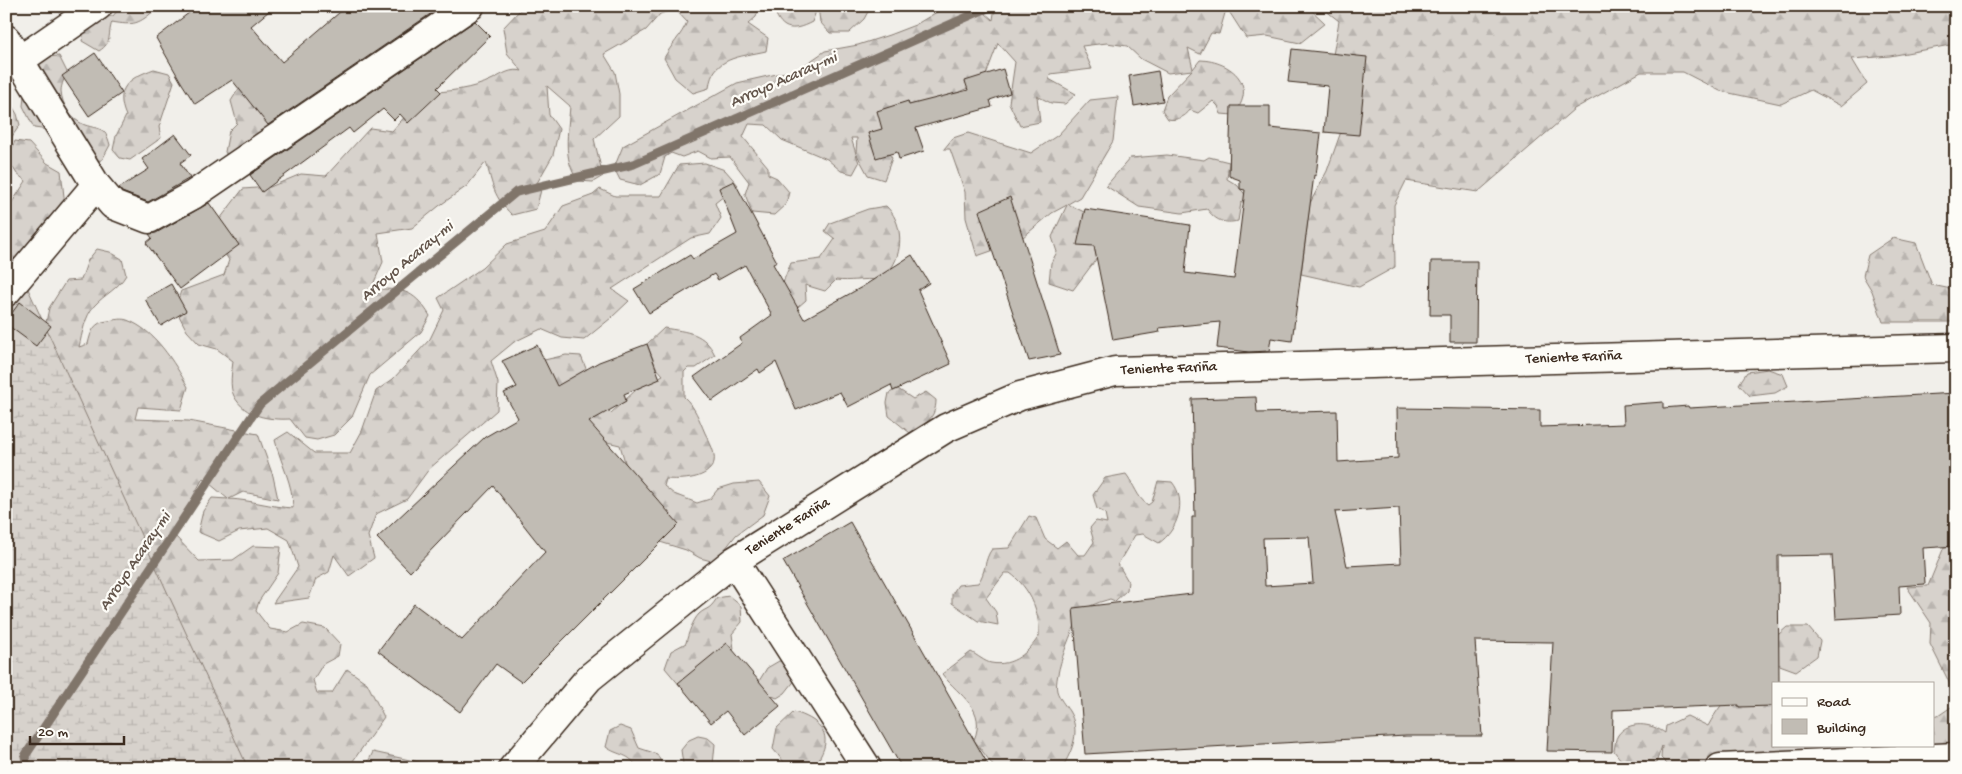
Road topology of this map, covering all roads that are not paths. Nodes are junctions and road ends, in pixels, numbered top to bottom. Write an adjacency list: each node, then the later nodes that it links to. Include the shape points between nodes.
1 (98, 6): 3 (street)
2 (470, 6): 4 (street, via 193,195 149,219 113,205)
3 (13, 50): 4 (street)
4 (96, 185): 5 (street)
5 (6, 292)
6 (1956, 348): 7 (street, Teniente Fariña, via 1115,371 1020,396 946,428)
7 (734, 561): 9 (street, Teniente Fariña, via 589,678); 10 (street)
8 (1956, 757): 11 (street)
9 (513, 768)
10 (866, 768)
11 (1720, 768)

